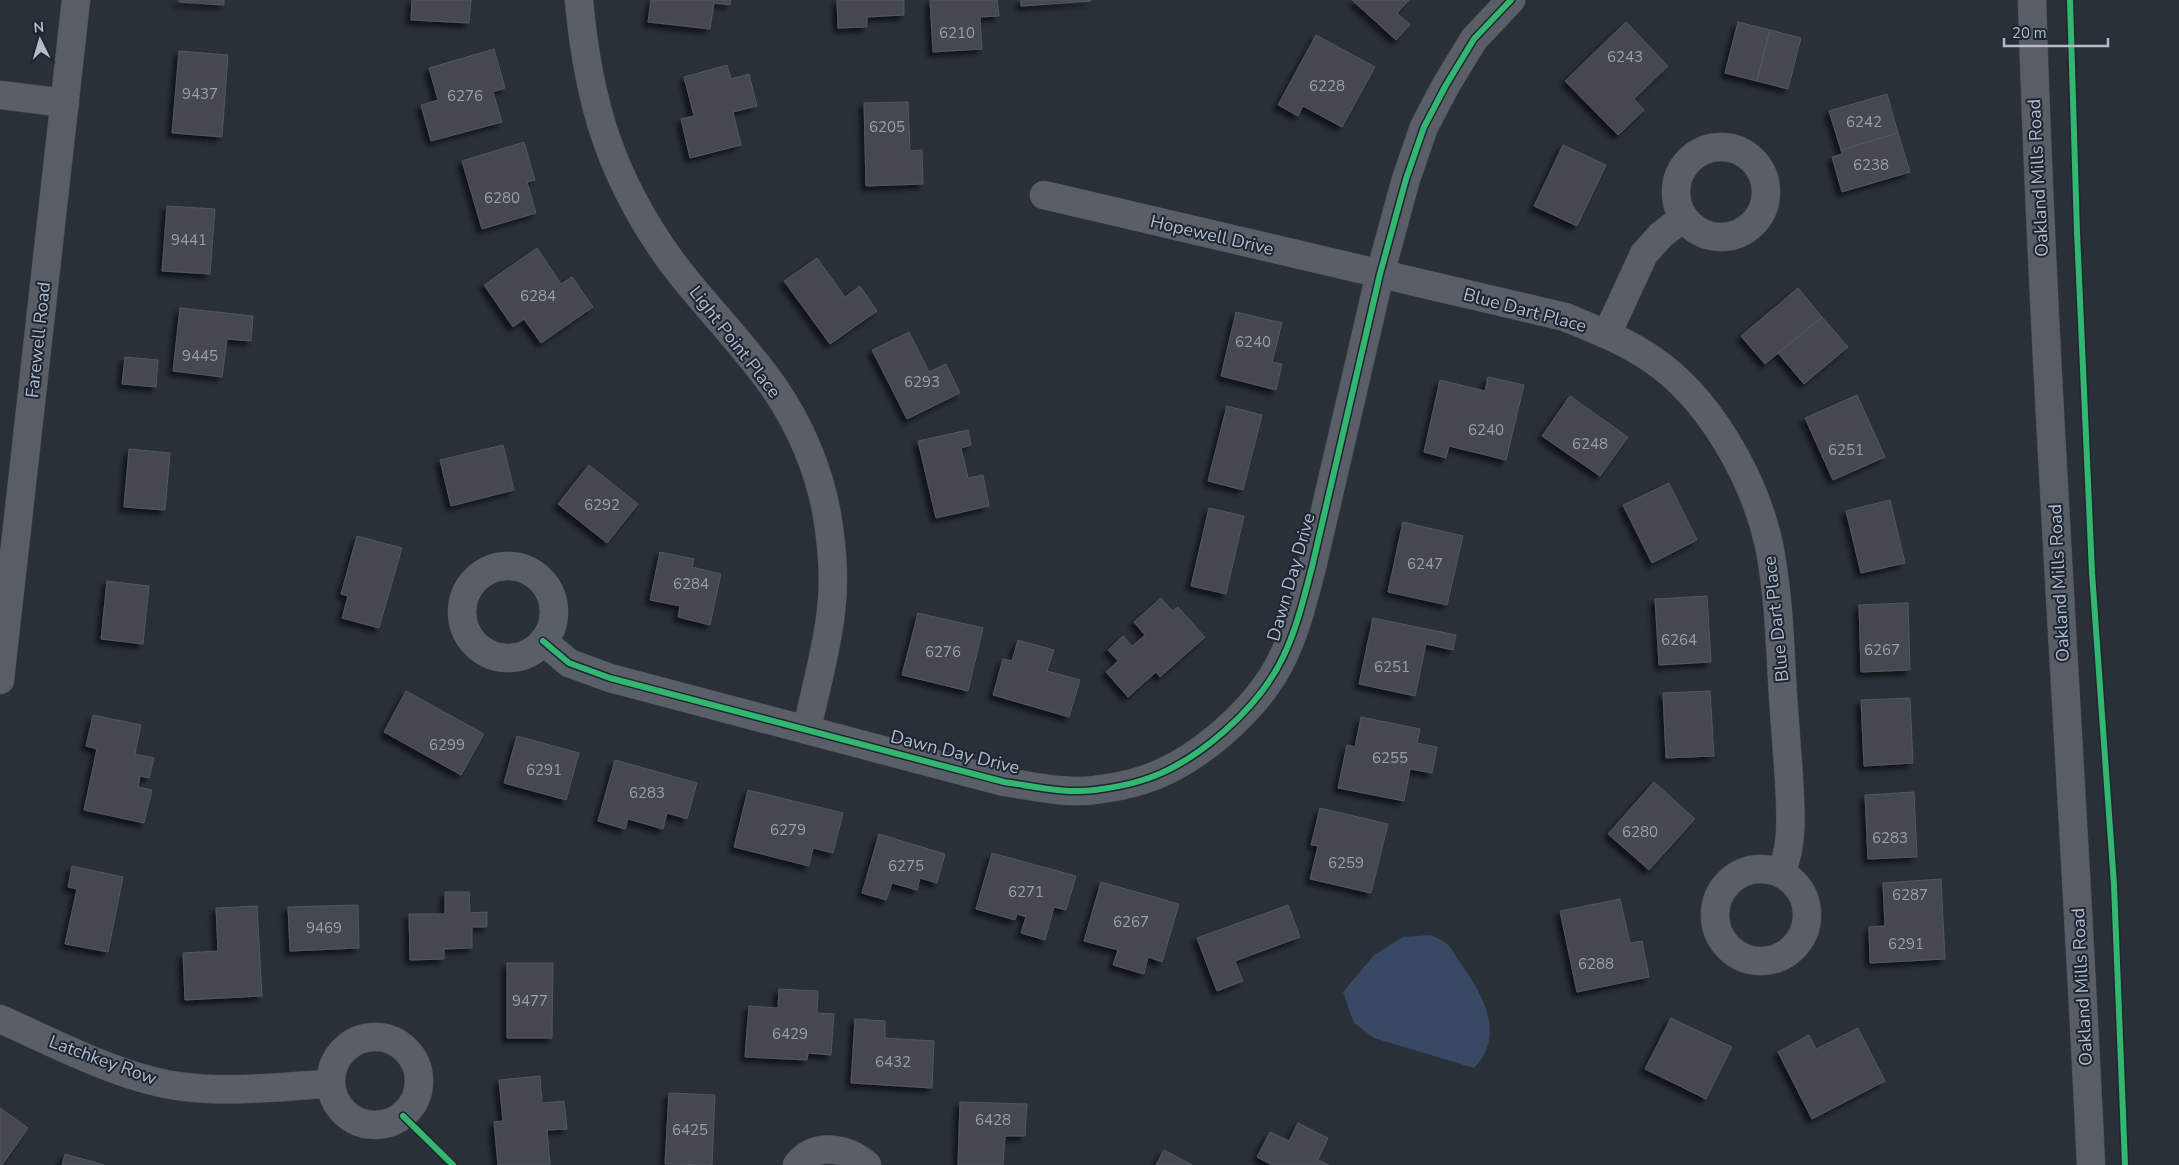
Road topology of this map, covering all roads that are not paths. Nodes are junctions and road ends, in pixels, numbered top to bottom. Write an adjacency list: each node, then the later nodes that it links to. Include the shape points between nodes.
1 (76, 0): 6 (street, Farewell Road)
2 (579, 0): 14 (street, Light Point Place, via 593,96 608,149 634,204 672,261 773,386 802,436 816,474 827,515 832,563 831,610)
3 (1511, 0): 9 (street, Dawn Day Drive, via 1474,38 1424,127 1406,178)
4 (2032, 0): 20 (street, Oakland Mills Road, via 2047,375)
5 (0, 95): 6 (street)
6 (65, 102): 11 (street, Farewell Road)
7 (1044, 195): 9 (street, Hopewell Drive)
8 (1683, 218): 10 (street, via 1644,254)
9 (1380, 274): 10 (street, Blue Dart Place, via 1564,317); 14 (street, Dawn Day Drive, via 1300,614 1283,658 1259,696 1226,731 1184,760 1144,780 1093,790 1048,789 1004,782)
10 (1607, 334): 15 (street, Blue Dart Place, via 1650,358 1701,406 1720,432 1758,505 1777,597 1790,806 1789,843)
11 (4, 604): 13 (street, Farewell Road)
12 (543, 641): 14 (street, Dawn Day Drive, via 569,663 610,678)
13 (0, 680)
14 (807, 729)
15 (1782, 873)
16 (0, 1019): 17 (street, Latchkey Row, via 94,1060 141,1077 184,1087 227,1089)
17 (330, 1084)
18 (797, 1165): 19 (street, via 813,1152 828,1149 843,1150)
19 (868, 1165)
20 (2091, 1165)

